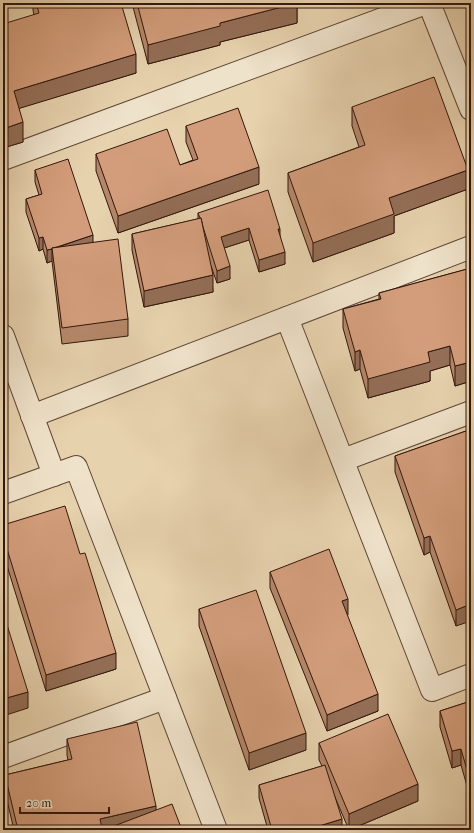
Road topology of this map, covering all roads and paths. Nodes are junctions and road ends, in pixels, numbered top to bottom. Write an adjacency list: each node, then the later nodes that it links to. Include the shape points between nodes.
1 (428, 3): 2 (street); 3 (street)
2 (471, 109)
3 (3, 159)
4 (471, 247): 5 (street)
5 (287, 318): 8 (street); 9 (street)
6 (3, 336): 8 (street)
7 (471, 412): 9 (street)
8 (32, 416): 10 (street)
9 (343, 460): 12 (street, via 432,690)
10 (54, 475): 11 (street); 13 (street, via 76,467)
11 (3, 493)
12 (471, 675)
13 (165, 698): 14 (street); 15 (street)
14 (3, 757)
15 (216, 830)

